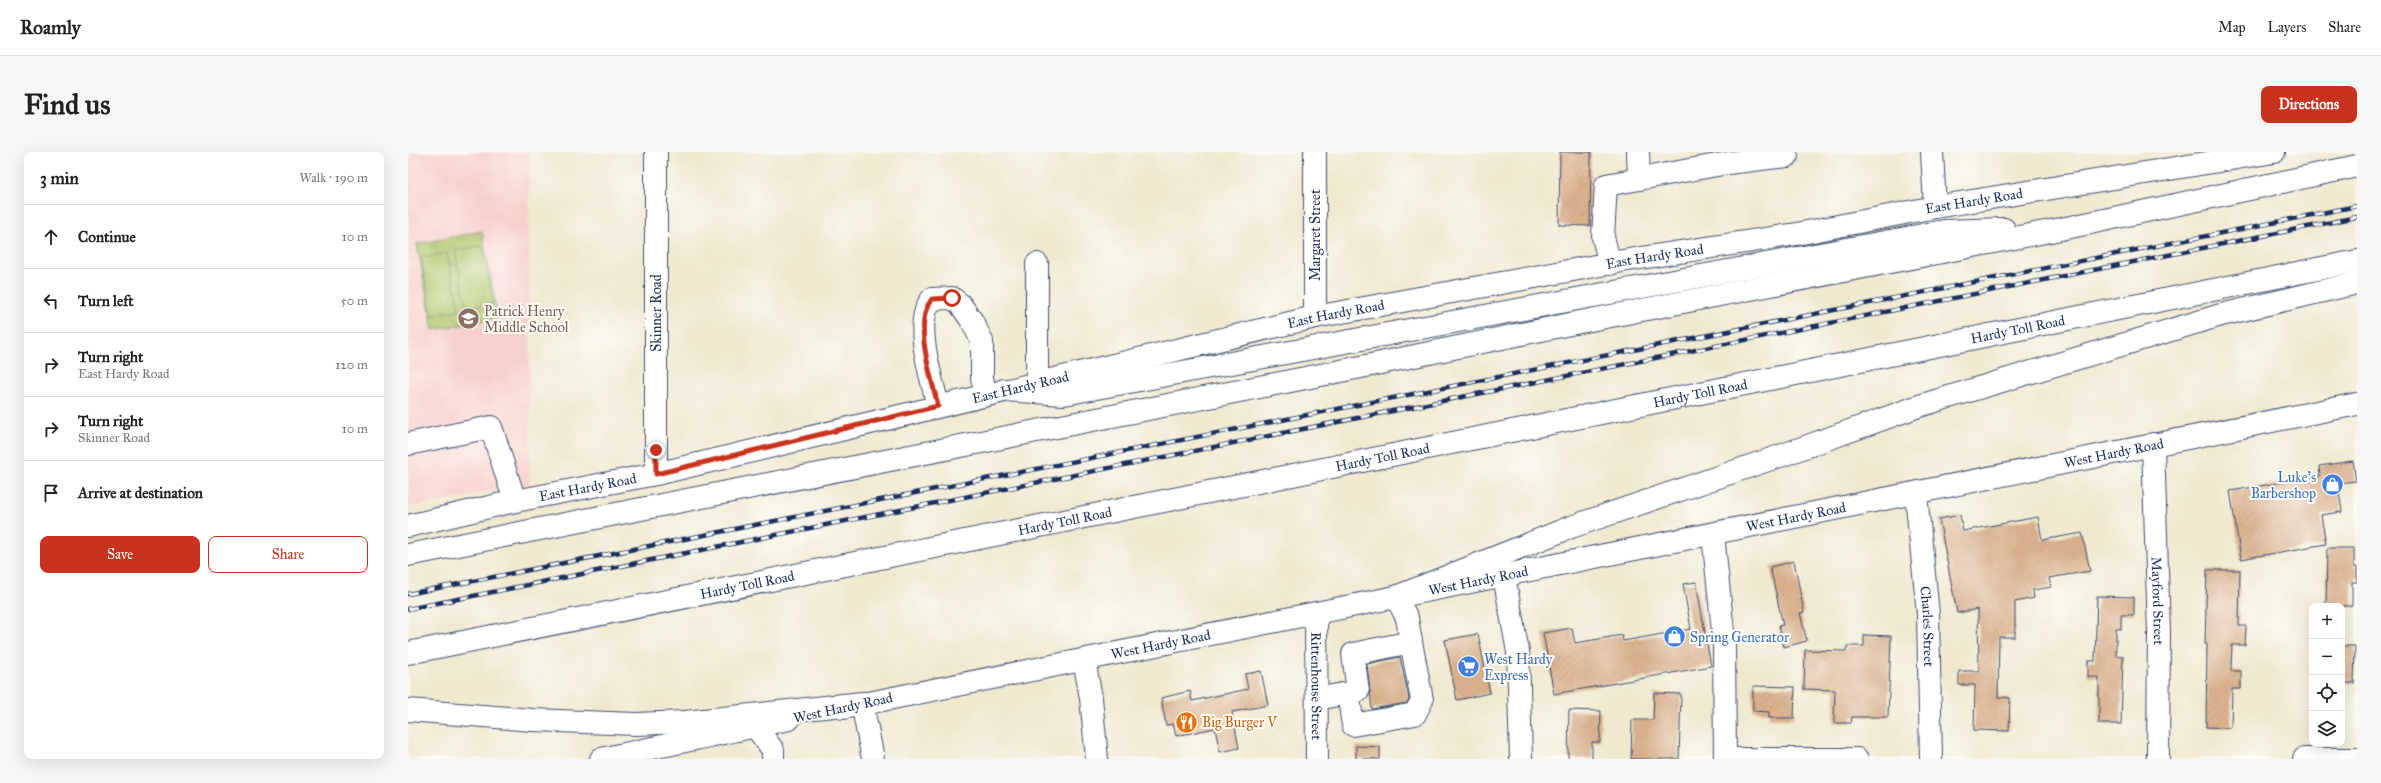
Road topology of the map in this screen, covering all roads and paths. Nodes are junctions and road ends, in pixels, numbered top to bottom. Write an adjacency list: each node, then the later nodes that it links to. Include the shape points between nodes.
1 (656, 152): 23 (main road, Skinner Road)
2 (1315, 152): 16 (main road, Margaret Street)
3 (1638, 152): 9 (main road)
4 (1932, 152): 10 (main road)
5 (2274, 152): 10 (main road, East Hardy Road)
6 (1787, 156): 7 (main road)
7 (1728, 158): 9 (main road)
8 (2357, 166): 11 (main road)
9 (1639, 179): 14 (main road, via 1606,185 1603,237)
10 (1935, 207): 14 (main road, East Hardy Road, via 1797,234)
11 (2071, 227): 18 (main road, via 1944,232 1064,394); 28 (main road)
12 (2357, 260): 33 (main road, Hardy Toll Road)
13 (1037, 264): 17 (main road)
14 (1610, 264): 16 (main road, East Hardy Road)
15 (2357, 283): 30 (main road, via 2221,315 1919,406 1571,527)
16 (1315, 317): 17 (main road, East Hardy Road)
17 (1037, 383): 18 (main road, East Hardy Road)
18 (995, 392): 20 (main road, East Hardy Road); 20 (main road, via 982,375 982,341 972,321 960,304 952,298 932,299 925,311 923,326)
19 (2357, 404): 22 (main road, West Hardy Road)
20 (938, 406): 23 (main road, East Hardy Road)
21 (408, 444): 25 (main road, via 491,426)
22 (2152, 444): 24 (main road, West Hardy Road); 50 (main road, Mayford Street, via 2158,626)
23 (656, 474): 25 (main road, East Hardy Road)
24 (1916, 494): 27 (main road, West Hardy Road); 49 (main road, Charles Street, via 1928,614)
25 (515, 501): 26 (main road, East Hardy Road)
26 (408, 526)
27 (1713, 535): 29 (main road, West Hardy Road); 47 (main road, via 1724,641)
28 (408, 554)
29 (1504, 576): 30 (main road, West Hardy Road); 46 (main road, via 1518,652)
30 (1396, 597): 31 (main road, West Hardy Road); 32 (main road, via 1407,618)
31 (1316, 614): 34 (main road, West Hardy Road); 36 (main road, Rittenhouse Street)
32 (1411, 642): 35 (main road, via 1352,654 1358,691); 35 (main road, via 1422,700 1415,714 1353,725)
33 (408, 653)
34 (1084, 660): 37 (main road, West Hardy Road); 44 (main road)
35 (1348, 693): 36 (main road)
36 (1317, 699): 45 (main road, Rittenhouse Street)
37 (862, 703): 38 (main road, via 685,722 636,724 533,720); 39 (main road, West Hardy Road); 43 (main road)
38 (408, 710)
39 (756, 726): 40 (main road, West Hardy Road); 42 (main road, via 773,750)
40 (635, 755): 41 (main road, West Hardy Road)
41 (601, 759)
42 (774, 759)
43 (873, 759)
44 (1098, 759)
45 (1317, 759)
46 (1521, 759)
47 (1725, 759): 48 (main road)
48 (1857, 759)
49 (1931, 759)
50 (2158, 759)
51 (2304, 759): 52 (main road)
52 (2357, 759)

